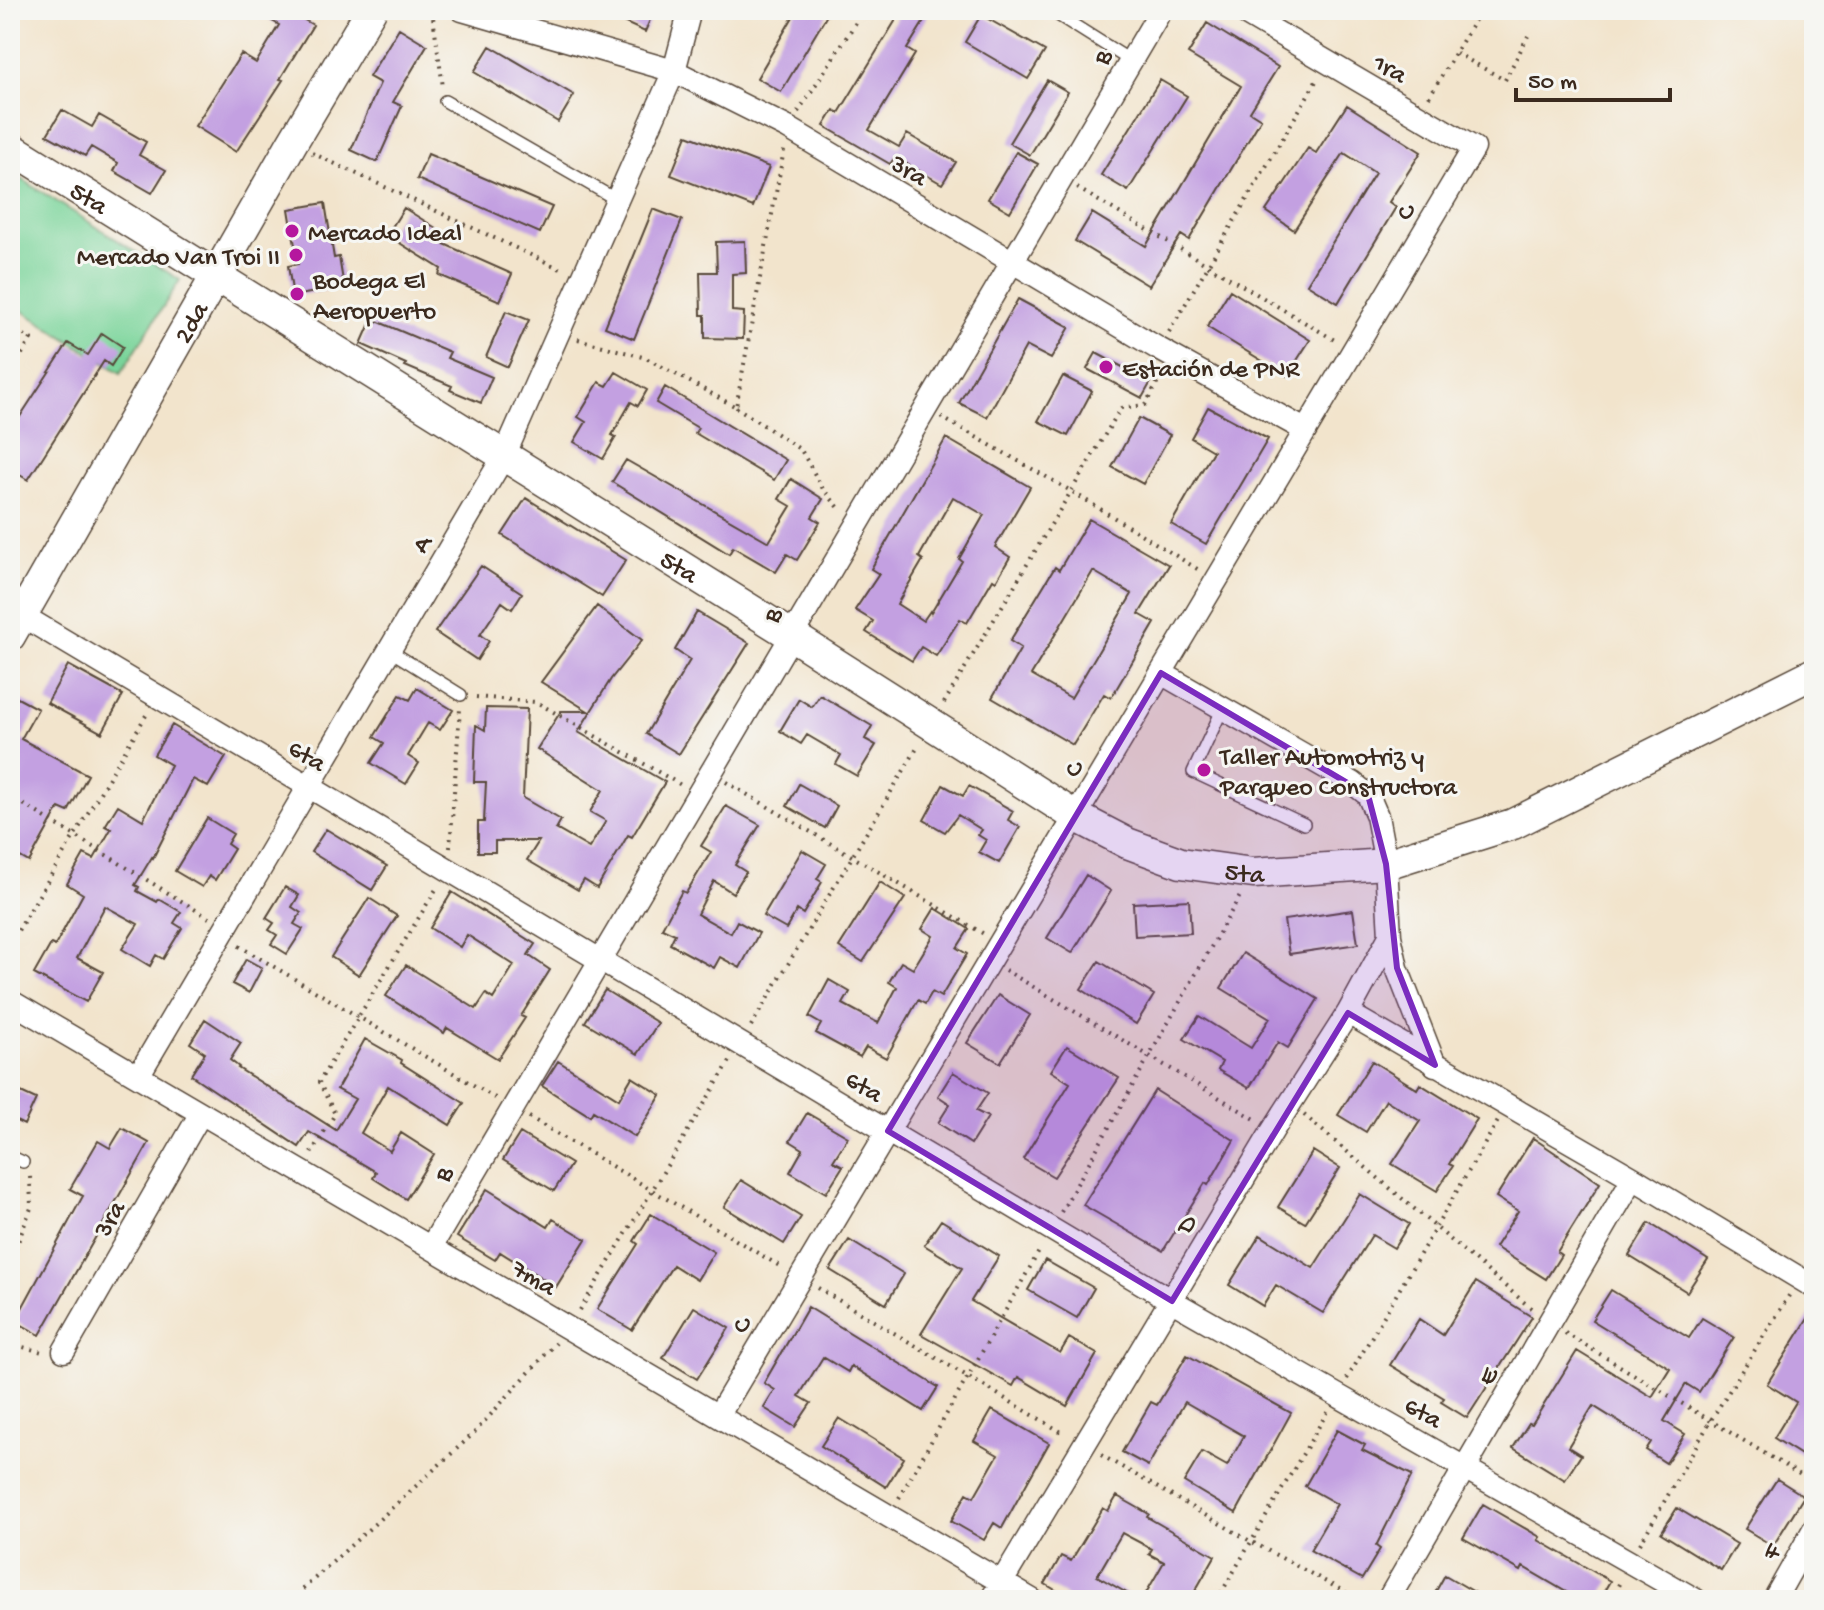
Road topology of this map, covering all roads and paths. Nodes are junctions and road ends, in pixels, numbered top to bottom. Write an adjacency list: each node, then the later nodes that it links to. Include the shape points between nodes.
1 (371, 10): 18 (street, 2da)
2 (432, 10): 15 (path)
3 (462, 10): 14 (street, 3ra)
4 (690, 10): 14 (street, A)
5 (864, 10): 17 (path)
6 (1050, 10): 12 (lane)
7 (1161, 10): 12 (street, B)
8 (1239, 10): 13 (street, 1ra)
9 (1481, 10): 11 (path)
10 (1528, 36): 11 (path, via 1505,80)
11 (1456, 53): 16 (path)
12 (1131, 61): 21 (street, B)
13 (1327, 62): 16 (street, 1ra); 26 (path)
14 (674, 71): 17 (street, 3ra); 22 (street, A)
15 (445, 101): 22 (lane)
16 (1418, 115): 20 (street, 1ra)
17 (788, 128): 25 (street, 3ra); 34 (path)
18 (292, 143): 23 (street, 2da); 28 (path)
19 (10, 147): 24 (street, 5ta)
20 (1474, 148): 31 (street, C)
21 (1061, 178): 25 (street, B); 26 (path)
22 (617, 200): 28 (street, A)
23 (248, 221): 24 (street, via 196,245); 27 (street, 2da)
24 (164, 244): 27 (street, 5ta)
25 (1011, 262): 32 (street, 3ra); 35 (street, B)
26 (1208, 265): 31 (path); 32 (path)
27 (216, 277): 37 (street, 5ta); 41 (street, 2da)
28 (582, 279): 30 (street, A)
29 (10, 327): 33 (path, via 31,339)
30 (558, 333): 34 (path, via 646,358); 37 (street, A)
31 (1352, 351): 36 (street, C)
32 (1166, 352): 36 (street, 3ra); 38 (path, via 1145,405 1121,408)
33 (10, 374)
34 (736, 407): 39 (path, via 801,450 823,489)
35 (925, 408): 38 (path); 39 (street, B)
36 (1305, 430): 40 (street, C)
37 (504, 456): 42 (street, 5ta); 43 (street, A)
38 (1071, 491): 40 (path); 49 (path)
39 (856, 526): 42 (street, B)
40 (1216, 581): 44 (street, C)
41 (14, 620): 47 (street, 6ta)
42 (791, 635): 49 (street, 5ta); 50 (street, B)
43 (389, 650): 46 (lane); 51 (street, A)
44 (1161, 673): 48 (street); 54 (street, C)
45 (1814, 673): 58 (street, 5ta, via 1513,824)
46 (461, 695): 52 (path, via 536,702); 59 (path)
47 (157, 696): 51 (street, 6ta); 56 (path)
48 (1223, 708): 55 (lane, via 1193,772); 58 (street, via 1368,795)
49 (931, 724): 54 (street, 5ta); 57 (path)
50 (710, 773): 52 (street, B); 57 (path)
51 (307, 786): 59 (street, 6ta); 61 (street, A)
52 (697, 794): 65 (street, B)
53 (10, 796): 56 (path)
54 (1075, 816): 60 (street, 5ta, via 1181,863); 64 (street, C)
55 (1304, 824)
56 (75, 835): 61 (path); 63 (path)
57 (852, 856): 64 (path); 68 (path)
58 (1386, 864): 60 (street, 5ta); 62 (street)
59 (448, 870): 65 (street, 6ta); 78 (path, via 319,1082 335,1114)
60 (1253, 873): 69 (path)
61 (225, 928): 71 (street, A)
62 (1390, 936): 67 (street, D); 70 (street)
63 (10, 944)
64 (995, 952): 69 (path); 75 (street, C)
65 (600, 960): 68 (street, 6ta); 81 (street, B)
66 (10, 1001): 71 (street, 7ma)
67 (1348, 1013): 70 (street); 74 (street, D)
68 (740, 1044): 75 (street, 6ta); 85 (path)
69 (1149, 1056): 74 (path); 80 (path)
70 (1435, 1065): 72 (street)
71 (138, 1076): 73 (street, 7ma)
72 (1507, 1106): 79 (street); 88 (path)
73 (201, 1113): 78 (street, 7ma); 87 (street, 3ra)
74 (1273, 1130): 84 (street, D)
75 (888, 1131): 80 (street, 6ta); 89 (street, C)
76 (10, 1156): 77 (lane)
77 (23, 1162): 82 (path, via 31,1176 31,1208)
78 (301, 1171): 81 (street, 7ma)
79 (1633, 1178): 83 (street); 90 (street, E)
80 (1051, 1229): 84 (street, 6ta); 91 (path)
81 (431, 1247): 85 (street, 7ma)
82 (10, 1263)
83 (1807, 1283): 93 (path, via 1711,1420)
84 (1172, 1301): 88 (street, 6ta); 94 (street, D)
85 (569, 1328): 89 (street, 7ma); 95 (path, via 473,1434)
86 (10, 1339): 87 (path, via 38,1353)
87 (64, 1351)
88 (1338, 1395): 90 (street, 6ta); 97 (path)
89 (718, 1416): 91 (street, 7ma)
90 (1465, 1466): 93 (street, 6ta); 98 (street, E)
91 (889, 1516): 94 (street, 7ma)
92 (1814, 1529): 101 (street, F)
93 (1631, 1561): 99 (path); 100 (street, 6ta)
94 (996, 1591): 96 (street, 7ma)
95 (291, 1600)
96 (1032, 1600)
97 (1217, 1600)
98 (1388, 1600)
99 (1611, 1600)
100 (1696, 1600)
101 (1774, 1600)

